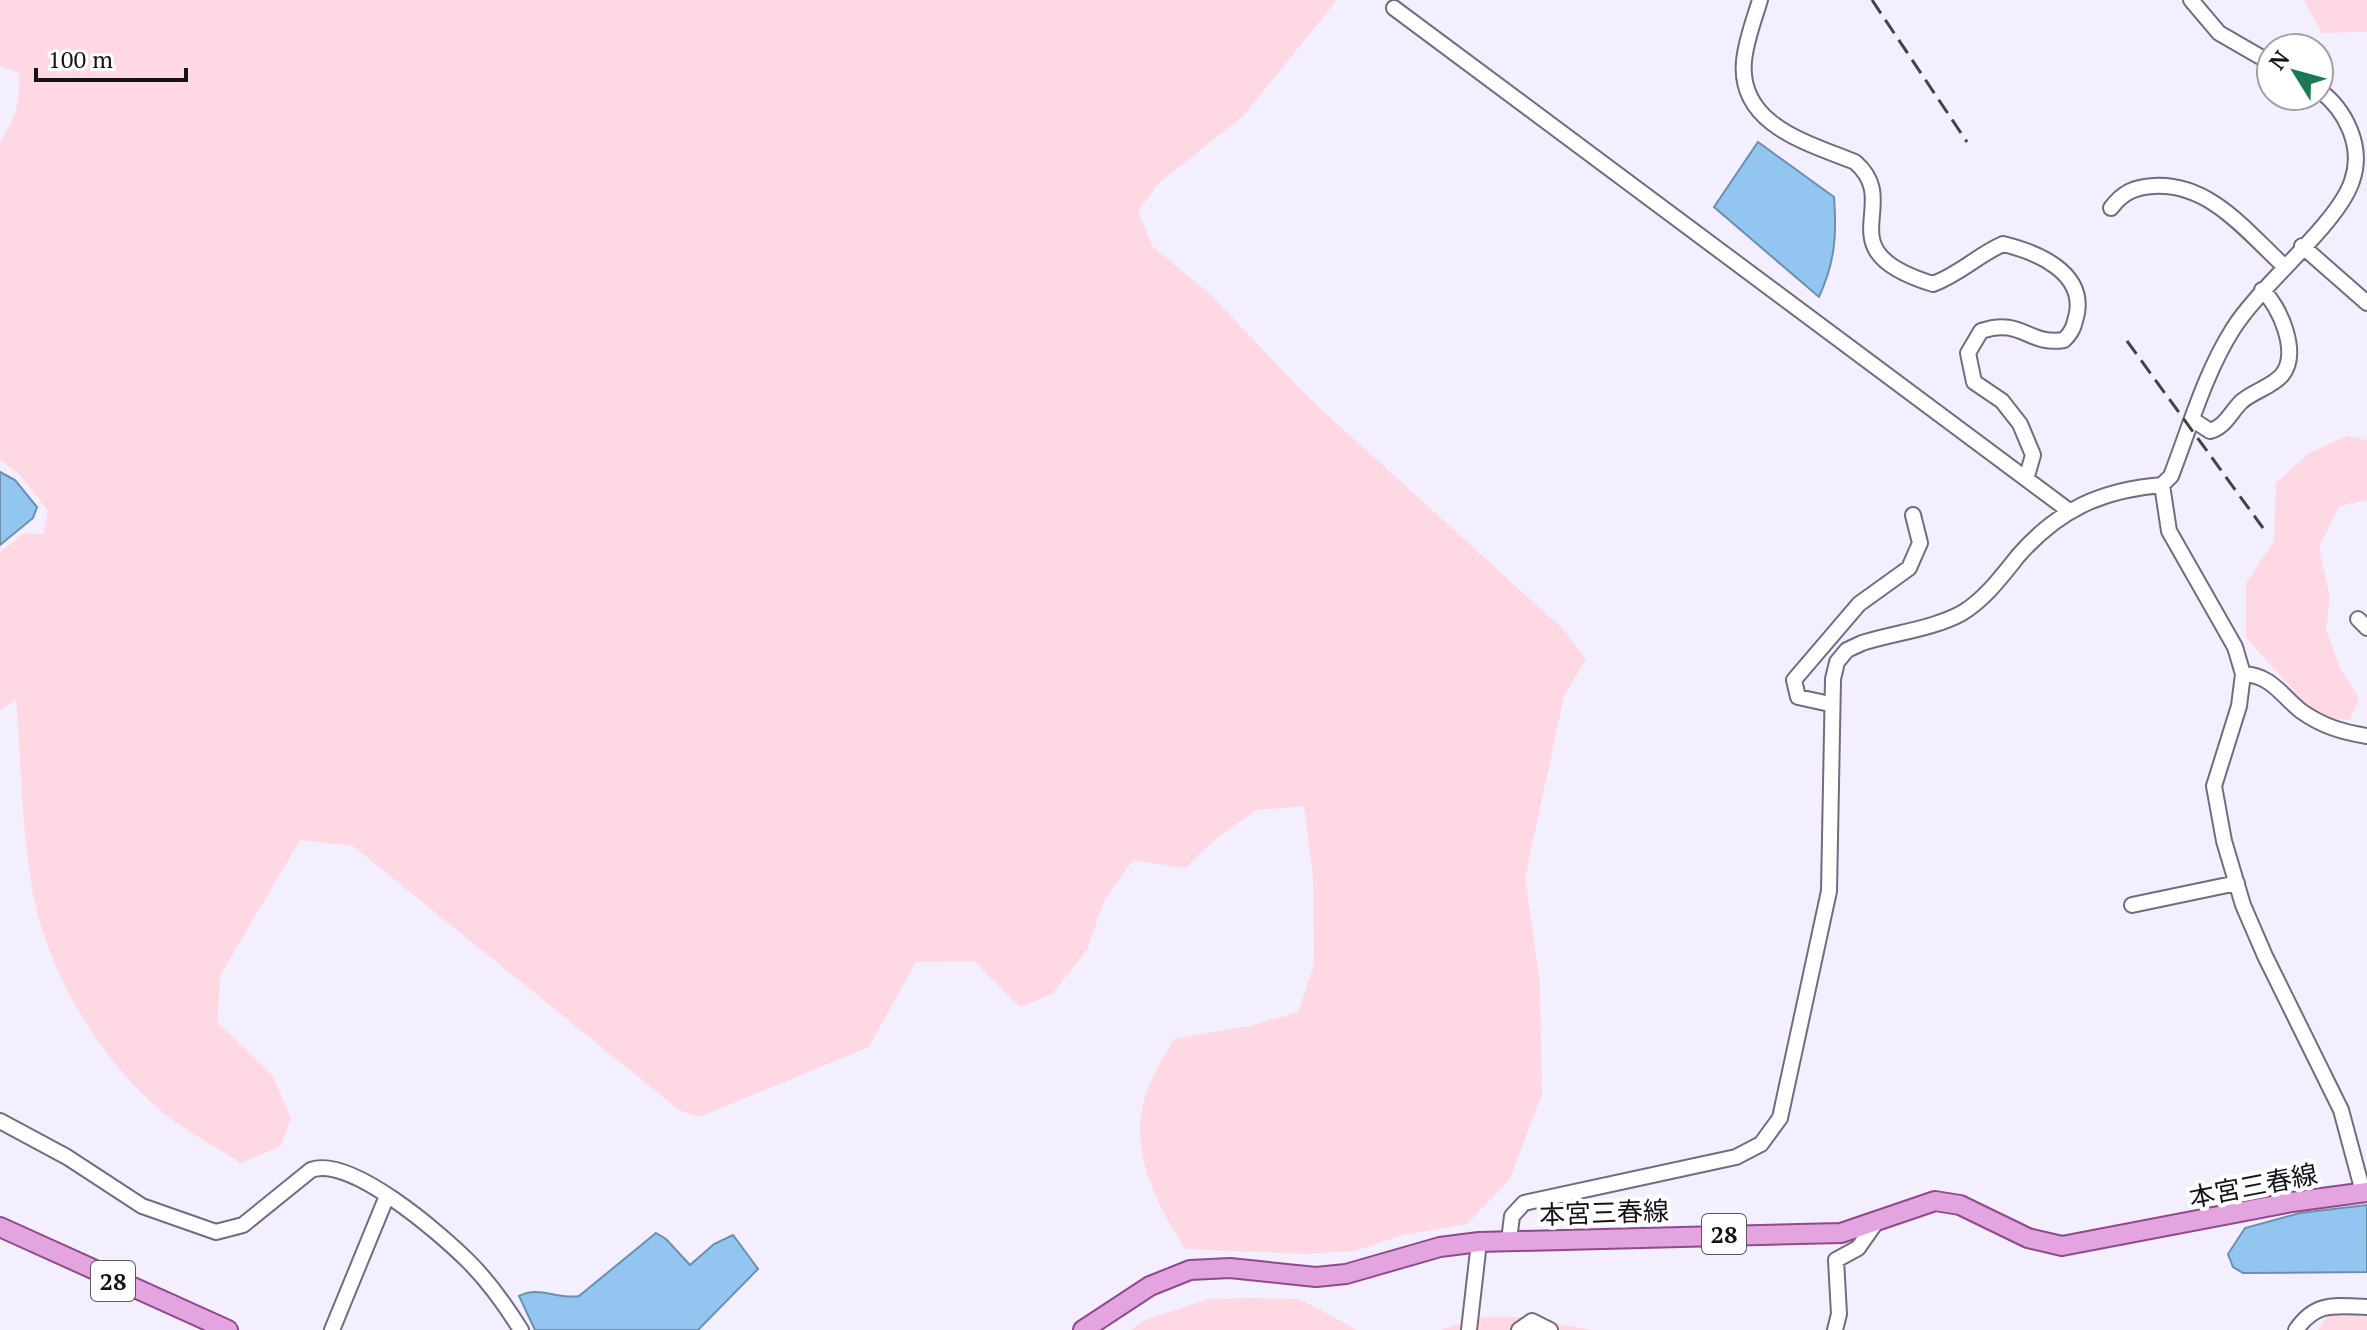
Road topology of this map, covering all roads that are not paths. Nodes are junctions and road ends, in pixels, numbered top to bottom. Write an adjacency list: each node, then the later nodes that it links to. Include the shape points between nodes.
1 (1760, 0): 13 (street, via 1743,62 1752,99 1775,127 1865,171 1874,192 1871,244 1889,264 1933,284 2003,244 2041,258 2076,288 2074,330 2064,340 2041,341 2021,329 1997,326 1981,331 1968,353 1974,382 2002,401 2020,424 2033,455)
2 (2191, 0): 4 (street, via 2219,33)
3 (1394, 8): 13 (street)
4 (2255, 54)
5 (2335, 104): 6 (street)
6 (2361, 148): 8 (street, via 2343,200)
7 (2111, 208): 9 (street, via 2126,192 2144,187 2196,191)
8 (2302, 246): 9 (street); 11 (street)
9 (2284, 266): 10 (street)
10 (2262, 290): 12 (street, via 2220,351); 12 (street, via 2286,333 2285,370 2244,399 2218,429 2210,431)
11 (2367, 303)
12 (2193, 420): 14 (street, via 2171,476)
13 (2027, 476): 15 (street)
14 (2162, 485): 15 (street, via 2137,487); 17 (street, via 2169,531 2235,647)
15 (2068, 510): 18 (street, via 2036,535 1992,588 1962,612 1847,650 1837,662)
16 (1913, 515): 18 (street, via 1920,543 1909,568 1859,604 1794,680 1798,697)
17 (2243, 674): 19 (street, via 2267,680 2331,729); 20 (street, via 2239,706 2214,786)
18 (1830, 704): 27 (street, via 1829,891 1780,1118 1761,1144 1736,1157 1524,1203 1512,1216)
19 (2367, 736)
20 (2237, 883): 21 (street); 23 (street, via 2265,956 2341,1110)
21 (2132, 905)
22 (0, 1121): 24 (street, via 142,1206 216,1232 243,1225 324,1165 349,1171)
23 (2365, 1192): 25 (main road, 本宮三春線 / 28, via 2062,1246 2028,1238 1950,1202 1920,1204)
24 (387, 1196): 31 (street); 32 (street, via 469,1262)
25 (1877, 1221): 27 (main road, 本宮三春線 / 28, via 1820,1235); 37 (street, via 1858,1248 1836,1260)
26 (0, 1227): 30 (main road, 28)
27 (1509, 1240): 28 (main road, 本宮三春線 / 28)
28 (1479, 1242): 33 (main road, 本宮三春線 / 28, via 1316,1277 1230,1268 1190,1270 1150,1286); 34 (street)
29 (2367, 1307): 38 (street, via 2317,1309)
30 (228, 1330)
31 (332, 1330)
32 (521, 1330)
33 (1083, 1330)
34 (1469, 1330)
35 (1519, 1330): 36 (street, via 1532,1321)
36 (1550, 1330)
37 (1835, 1330)
38 (2296, 1330)

